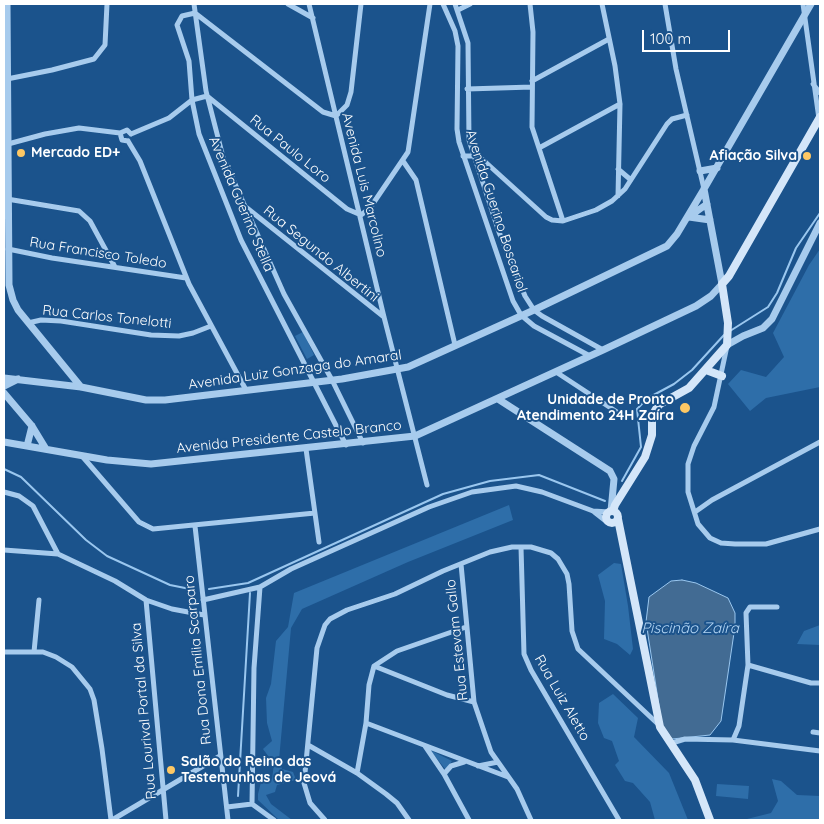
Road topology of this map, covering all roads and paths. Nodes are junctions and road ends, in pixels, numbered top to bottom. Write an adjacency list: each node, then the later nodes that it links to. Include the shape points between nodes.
1 (7, 4): 21 (street)
2 (107, 4): 21 (street, via 105,45 94,59)
3 (194, 4): 17 (street)
4 (288, 4): 19 (street)
5 (310, 4): 19 (street, Avenida Luis Marcolino)
6 (361, 4): 30 (street, via 351,92 347,105)
7 (430, 4): 39 (street, via 411,141)
8 (443, 4): 37 (street, Avenida Guerino Boscariol, via 458,46 457,129)
9 (455, 4): 16 (street, Avenida Guerino Boscariol)
10 (470, 4): 16 (street)
11 (530, 4): 22 (street)
12 (602, 4): 20 (street)
13 (665, 4): 29 (street)
14 (803, 4): 18 (street)
15 (811, 4): 18 (street, Avenida Luiz Gonzaga do Amaral)
16 (458, 10): 24 (street, Avenida Guerino Boscariol, via 468,43)
17 (195, 13): 26 (street, Avenida Guerino Stella); 27 (street, Avenida Guerino Stella, via 186,14 177,22 189,61); 30 (street, via 324,112)
18 (804, 16): 23 (street); 40 (street, Avenida Luiz Gonzaga do Amaral)
19 (313, 18): 30 (street, Avenida Luis Marcolino)
20 (609, 39): 22 (street); 28 (street)
21 (7, 79): 35 (street)
22 (532, 84): 24 (street); 36 (street, via 532,127)
23 (813, 84): 25 (street); 31 (street)
24 (468, 89): 38 (street, Avenida Guerino Boscariol, via 469,140)
25 (820, 93)
26 (207, 96): 27 (street); 48 (street, Avenida Guerino Stella, via 223,157); 49 (street, Rua Paulo Loro, via 347,209)
27 (192, 100): 33 (street, via 169,118); 74 (street, Avenida Guerino Stella, via 199,134 240,240)
28 (620, 104): 36 (street); 41 (street)
29 (687, 115): 42 (street); 43 (street, via 672,119 667,124)
30 (336, 116): 49 (street, Avenida Luis Marcolino)
31 (820, 118): 57 (main road, Avenida Presidente Castelo Branco)
32 (120, 133): 33 (street, via 127,130); 34 (street, via 122,140); 35 (street, via 79,128)
33 (131, 134): 34 (street)
34 (128, 141): 56 (street, via 140,161)
35 (8, 144): 46 (street)
36 (538, 148): 52 (street)
37 (463, 156): 38 (street); 59 (street, Avenida Guerino Boscariol, via 513,301)
38 (474, 156): 52 (street, via 489,164 546,217); 58 (street, Avenida Guerino Boscariol, via 499,232)
39 (403, 161): 49 (street, via 370,208); 63 (street, via 416,180)
40 (717, 168): 42 (street); 44 (street, Avenida Luiz Gonzaga do Amaral)
41 (618, 169): 43 (street); 45 (street)
42 (700, 171): 44 (street)
43 (630, 180): 45 (street)
44 (704, 189): 47 (street); 50 (street, Avenida Luiz Gonzaga do Amaral)
45 (618, 196): 52 (street, via 604,207)
46 (7, 199): 54 (street); 55 (street, via 79,211 90,221)
47 (707, 204): 50 (street, Avenida Luiz Gonzaga do Amaral); 51 (street)
48 (245, 206): 60 (street, Rua Segundo Albertini); 73 (street, Avenida Guerino Stella, via 284,294)
49 (360, 215): 60 (street, Avenida Luis Marcolino)
50 (687, 218): 51 (street); 58 (street, Avenida Luiz Gonzaga do Amaral, via 667,246)
51 (710, 220): 57 (street)
52 (563, 221)
53 (820, 223): 64 (street, via 772,319 763,328)
54 (7, 249): 55 (street, Rua Francisco Toledo); 61 (street, via 12,300)
55 (115, 267): 56 (street, Rua Francisco Toledo)
56 (186, 278): 62 (street)
57 (722, 284): 64 (main road, via 728,322); 65 (street, Avenida Presidente Castelo Branco, via 703,302)
58 (534, 310): 59 (street, Avenida Luiz Gonzaga do Amaral); 65 (street, Avenida Guerino Boscariol)
59 (521, 315): 63 (street, Avenida Luiz Gonzaga do Amaral); 66 (street, Avenida Guerino Boscariol, via 534,326)
60 (384, 318): 67 (street, Avenida Luis Marcolino)
61 (28, 323): 62 (street, Rua Carlos Tonelotti, via 61,321 151,335 179,336); 76 (street)
62 (212, 326): 77 (street)
63 (455, 345): 67 (street, Avenida Luiz Gonzaga do Amaral)
64 (727, 345): 68 (main road); 70 (street)
65 (602, 350): 66 (street, Avenida Presidente Castelo Branco)
66 (590, 356): 69 (street, Avenida Presidente Castelo Branco)
67 (399, 370): 73 (street, Avenida Luiz Gonzaga do Amaral); 82 (street, Avenida Luis Marcolino)
68 (706, 370): 70 (main road); 96 (main road, via 689,388 656,409 645,457)
69 (556, 372): 79 (street, Avenida Presidente Castelo Branco); 80 (street)
70 (722, 376): 94 (street, via 714,407 688,464 688,492)
71 (4, 378): 72 (street, Avenida Luiz Gonzaga do Amaral)
72 (18, 379): 75 (street); 76 (street, Avenida Luiz Gonzaga do Amaral)
73 (332, 380): 74 (street, Avenida Luiz Gonzaga do Amaral); 85 (street, Avenida Guerino Stella)
74 (315, 382): 77 (street, Avenida Luiz Gonzaga do Amaral); 86 (street, Avenida Guerino Stella)
75 (4, 386)
76 (81, 387): 77 (street, Avenida Luiz Gonzaga do Amaral, via 146,400)
77 (246, 390)
78 (4, 393): 81 (street)
79 (498, 399): 82 (street, Avenida Presidente Castelo Branco); 96 (street, via 610,471 614,479)
80 (624, 416)
81 (32, 426): 87 (street); 88 (street)
82 (415, 436): 85 (street, Avenida Presidente Castelo Branco); 91 (street, Avenida Luis Marcolino)
83 (4, 442): 87 (street, Avenida Presidente Castelo Branco)
84 (820, 442): 94 (street)
85 (363, 443): 86 (street, Avenida Presidente Castelo Branco)
86 (346, 445): 89 (street, Avenida Presidente Castelo Branco)
87 (27, 446): 88 (street, Avenida Presidente Castelo Branco)
88 (46, 449): 90 (street, Avenida Presidente Castelo Branco)
89 (306, 449): 90 (street, Avenida Presidente Castelo Branco, via 151,464); 95 (street)
90 (82, 456): 98 (street, via 145,526 161,529)
91 (427, 484)
92 (4, 492): 104 (street, via 19,496 33,506)
93 (593, 512): 96 (street); 97 (street); 106 (street, via 542,492 516,486 472,492 429,507 291,569)
94 (695, 512): 99 (street, via 703,531 721,542 766,544)
95 (315, 513): 98 (street); 100 (street)
96 (614, 513): 97 (main road); 97 (main road, via 606,515); 101 (main road)
97 (609, 523): 101 (main road)
98 (195, 526): 109 (street, Rua Dona Emília Scarparo)
99 (820, 530)
100 (319, 542)
101 (625, 545): 120 (main road)
102 (521, 546): 105 (street); 120 (street, via 551,553 558,559 567,574 572,631 578,649); 146 (street, Rua Luiz Aletto, via 524,654 530,670)
103 (4, 550): 104 (street)
104 (58, 554): 108 (street, via 123,585)
105 (460, 564): 112 (street, Rua Estevam Gallo); 125 (street, via 403,591 330,619 317,648)
106 (260, 587): 109 (street); 136 (street, via 254,668)
107 (39, 600): 114 (street)
108 (146, 600): 111 (street); 135 (street, Rua Lourival Portal da Silva)
109 (203, 600): 111 (street, Rua Dona Emília Scarparo)
110 (777, 607): 115 (street, via 750,607 747,610)
111 (204, 615): 128 (street, Rua Dona Emília Scarparo)
112 (466, 627): 116 (street, via 397,651); 118 (street, Rua Estevam Gallo)
113 (4, 652): 114 (street)
114 (34, 652): 138 (street, via 43,652 64,662 90,688)
115 (748, 665): 117 (street); 123 (street, via 740,726)
116 (374, 666): 118 (street); 119 (street)
117 (820, 683)
118 (474, 702): 130 (street, Rua Estevam Gallo, via 491,752)
119 (366, 723): 126 (street); 132 (street)
120 (660, 727): 124 (main road)
121 (813, 732): 122 (street)
122 (820, 733)
123 (733, 740): 124 (street, via 685,739); 127 (street)
124 (672, 743): 147 (main road, via 695,780)
125 (308, 745): 132 (street); 142 (street, via 305,791 310,803)
126 (424, 746): 129 (street); 133 (street)
127 (820, 751)
128 (220, 756): 135 (street); 137 (street, Rua Dona Emília Scarparo)
129 (464, 762): 131 (street); 133 (street, via 451,766)
130 (498, 762): 131 (street); 134 (street, Rua Estevam Gallo)
131 (478, 766): 134 (street)
132 (357, 773): 143 (street, via 397,803)
133 (444, 774): 144 (street)
134 (509, 778): 145 (street, Rua Estevam Gallo, via 523,799)
135 (163, 790): 138 (street); 139 (street, Rua Lourival Portal da Silva)
136 (252, 804): 137 (street); 141 (street)
137 (227, 807): 140 (street, Rua Dona Emília Scarparo)
138 (111, 820)
139 (166, 820)
140 (228, 820)
141 (274, 820)
142 (325, 820)
143 (408, 820)
144 (469, 820)
145 (531, 820)
146 (620, 820)
147 (710, 820)

